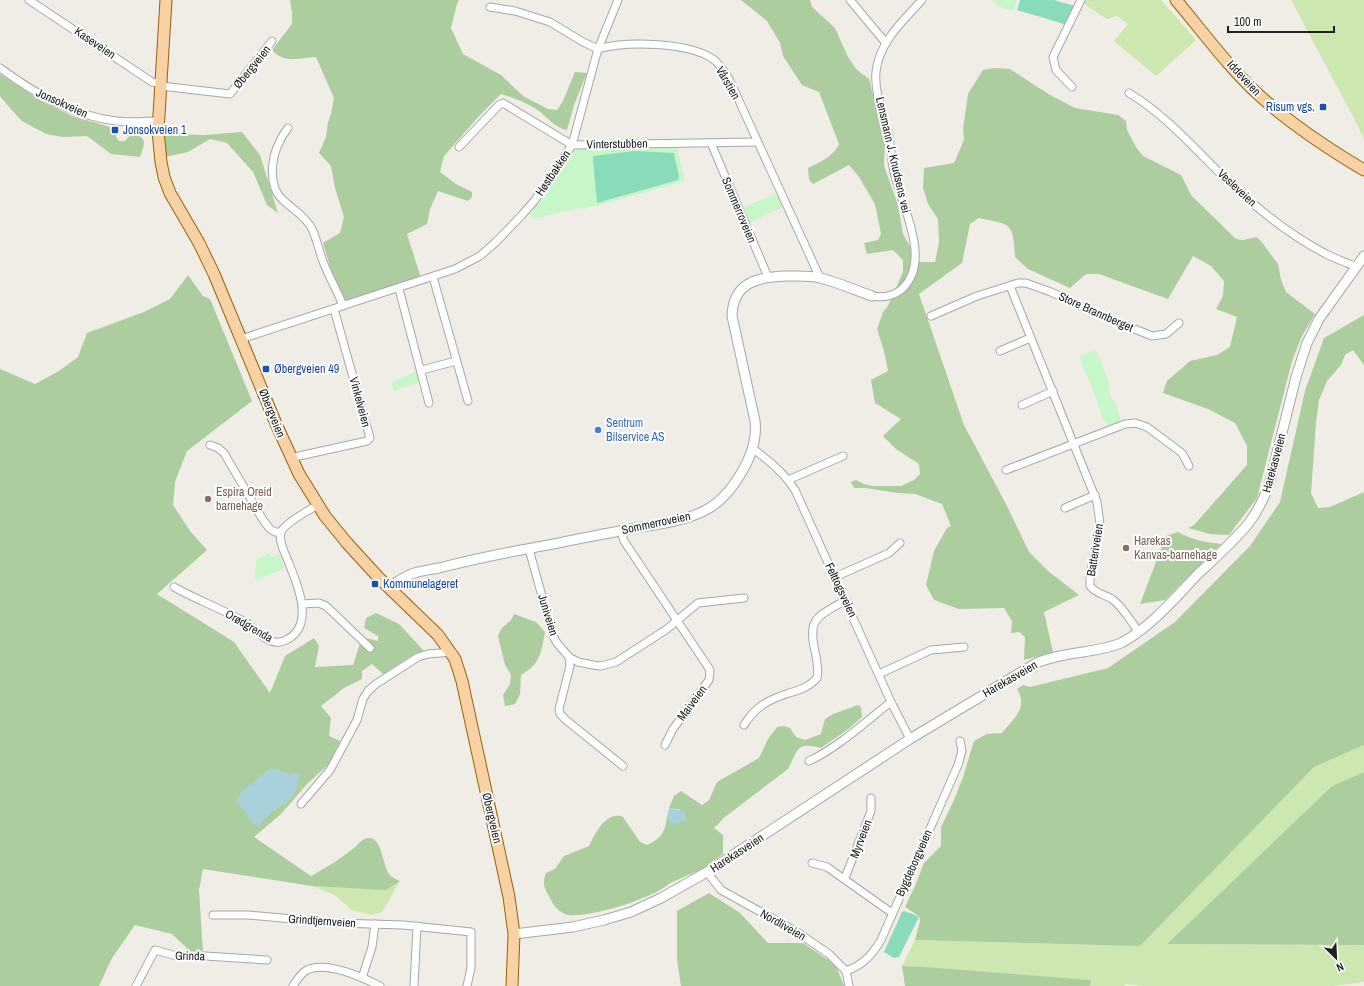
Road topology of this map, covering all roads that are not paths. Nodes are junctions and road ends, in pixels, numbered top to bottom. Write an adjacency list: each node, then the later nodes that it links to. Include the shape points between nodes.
1 (29, 0): 13 (street, Kaseveien, via 152,82)
2 (166, 0): 13 (main road, Øbergveien)
3 (618, 0): 11 (street, Høstbakken)
4 (850, 0): 10 (street)
5 (922, 0): 10 (street, Lensmann J. Knudsens vei)
6 (1081, 0): 14 (street, via 1053,57 1056,70)
7 (1176, 0): 22 (main road, Iddeveien, via 1260,96 1306,134)
8 (490, 8): 11 (street, via 515,11 550,22)
9 (272, 41): 13 (street, Øbergveien, via 230,94)
10 (885, 42): 30 (street, Lensmann J. Knudsens vei, via 875,79 889,137 893,167 916,246 916,262 911,278 900,290 879,298)
11 (598, 49): 18 (street, Vårstien, via 626,44 668,46 687,49 711,58 730,81); 20 (street, Høstbakken)
12 (0, 68): 16 (street, Jonsokveien, via 42,96 69,108 99,118)
13 (161, 85): 16 (main road, Øbergveien)
14 (1072, 87)
15 (1129, 93): 24 (street, Vesleveien, via 1146,103 1175,128 1234,187 1271,219 1328,255)
16 (158, 126): 36 (main road, Øbergveien, via 161,162 170,193 208,261)
17 (288, 128): 31 (street, via 279,142 273,162 273,180 277,194 302,215 311,227 323,263)
18 (757, 142): 19 (street, Vinterstubben); 27 (street, Vårstien)
19 (711, 143): 20 (street, Vinterstubben); 26 (street, Sommerroveien)
20 (572, 145): 21 (street, Vinterstubben, via 503,103); 25 (street, Høstbakken, via 535,200 496,242 468,264)
21 (460, 147)
22 (1364, 170)
23 (1364, 256): 24 (street, Harekasveien)
24 (1357, 267): 66 (street, Harekasveien, via 1319,319 1307,343 1266,496 1259,508 1248,524)
25 (433, 277): 29 (street, Høstbakken); 38 (street)
26 (768, 277): 27 (street, Sommerroveien); 46 (street, Sommerroveien, via 742,288 735,298 732,309 755,421)
27 (820, 278): 30 (street, Sommerroveien)
28 (1010, 286): 33 (street, via 978,296); 34 (street, Store Brannberget, via 1018,283 1032,285 1152,336 1166,334); 35 (street, Batteriveien)
29 (399, 288): 31 (street, Høstbakken); 39 (street)
30 (872, 296)
31 (343, 306): 32 (street, Høstbakken)
32 (334, 309): 36 (street, Høstbakken); 48 (street, Vinkelveien, via 370,438 367,441)
33 (931, 316)
34 (1178, 323)
35 (1030, 338): 37 (street); 40 (street, Batteriveien)
36 (241, 339): 48 (main road, Øbergveien)
37 (1000, 351)
38 (456, 361): 39 (street); 41 (street)
39 (422, 370): 42 (street)
40 (1053, 391): 43 (street); 44 (street, Batteriveien)
41 (468, 402)
42 (429, 403)
43 (1022, 404)
44 (1074, 444): 49 (street, via 1125,424 1135,423 1147,427 1171,444 1182,453); 50 (street); 52 (street, Batteriveien)
45 (210, 446): 56 (street, via 224,453 267,526 275,532)
46 (753, 448): 51 (street, Felttogsveien); 55 (street, Sommerroveien, via 742,471 726,495 716,504 687,518)
47 (843, 456): 51 (street)
48 (290, 458): 53 (main road, Øbergveien)
49 (1189, 466)
50 (1006, 470)
51 (788, 480): 59 (street, Felttogsveien, via 799,497)
52 (1095, 495): 54 (street); 66 (street, Batteriveien, via 1100,524 1090,586 1117,604)
53 (318, 505): 56 (street); 61 (main road, Øbergveien, via 347,543)
54 (1066, 508)
55 (621, 531): 58 (street, Sommerroveien); 65 (street, Maiveien, via 624,541)
56 (281, 532): 64 (street, Orødgrenda, via 282,546 297,582)
57 (900, 543): 59 (street, via 889,553)
58 (529, 549): 61 (street, Sommerroveien, via 411,575); 70 (street, Juniveien, via 554,636)
59 (834, 577): 63 (street, Felttogsveien)
60 (174, 587): 64 (street, Orødgrenda, via 247,623 272,642 286,640 297,632 302,619)
61 (388, 587): 69 (main road, Øbergveien)
62 (744, 598): 65 (street, via 698,603)
63 (846, 600): 71 (street, Felttogsveien); 73 (street, via 824,613 814,623 812,634 818,668 817,678 802,689 762,704)
64 (302, 604): 67 (street, via 320,603 326,606)
65 (678, 621): 70 (street, via 616,662 593,666); 76 (street, Maiveien, via 710,670 711,676 673,729)
66 (1138, 631): 74 (street, Harekasveien, via 1110,647 1038,662)
67 (370, 648)
68 (964, 648): 71 (street, via 930,650)
69 (452, 652): 80 (street, via 418,657 368,691 357,720 330,770); 88 (main road, Øbergveien, via 462,681 500,851)
70 (569, 657): 78 (street, via 570,666 560,714)
71 (879, 674): 72 (street, Felttogsveien)
72 (891, 702): 74 (street, Felttogsveien); 77 (street)
73 (744, 725)
74 (910, 739): 82 (street, Harekasveien)
75 (960, 741): 84 (street, Bygdeborgveien, via 962,751 958,765)
76 (665, 745)
77 (809, 761)
78 (623, 766)
79 (871, 798): 83 (street, Myrveien, via 871,811)
80 (301, 804)
81 (812, 863): 83 (street, via 826,867)
82 (707, 872): 88 (street, Harekasveien, via 631,912 574,927); 90 (street, Nordliveien, via 721,890 804,936 829,954)
83 (844, 878): 84 (street)
84 (892, 913): 90 (street, Bygdeborgveien, via 874,952 856,967)
85 (213, 915): 86 (street, Grindtjernveien)
86 (375, 924): 87 (street, Grindtjernveien); 91 (street, via 372,947)
87 (417, 926): 95 (street); 96 (street, Grindtjernveien, via 472,932 471,968)
88 (514, 934): 97 (main road, Øbergveien)
89 (267, 960): 92 (street, Grinda, via 177,956 155,950)
90 (846, 971): 98 (street)
91 (362, 978): 93 (street, via 318,967 301,974); 94 (street)
92 (136, 986)
93 (293, 986)
94 (380, 986)
95 (414, 986)
96 (467, 986)
97 (512, 986)
98 (849, 986)

